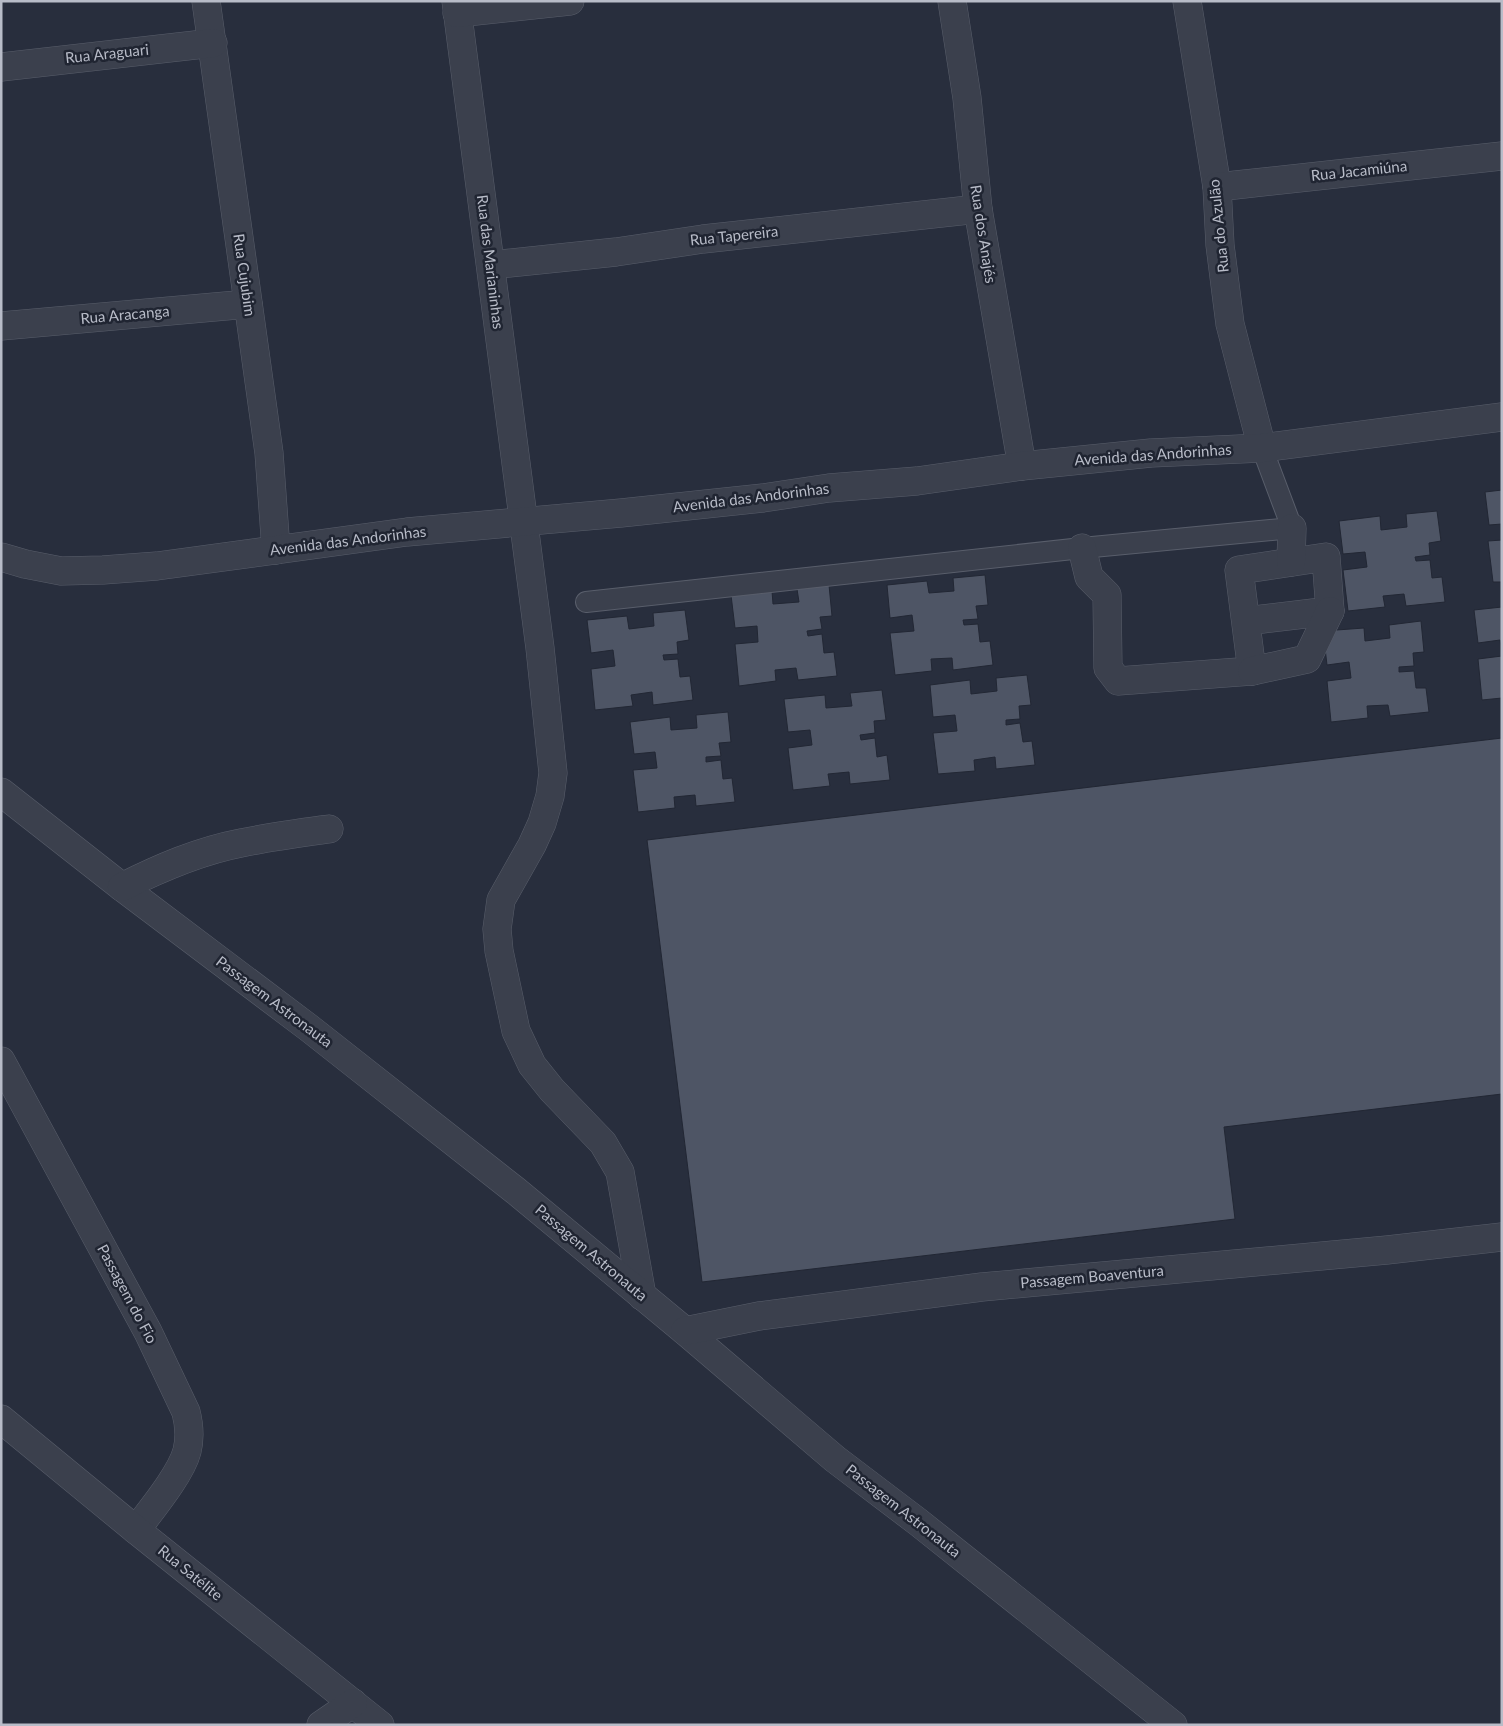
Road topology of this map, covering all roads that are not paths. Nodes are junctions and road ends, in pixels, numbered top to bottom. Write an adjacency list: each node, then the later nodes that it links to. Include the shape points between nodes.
1 (206, 1): 6 (street, Rua Cujubim)
2 (570, 1): 5 (street)
3 (952, 1): 10 (street, Rua dos Anajés, via 967,98)
4 (1187, 1): 9 (street, Rua do Azulão)
5 (456, 7): 11 (street, Rua das Marianinhas)
6 (213, 43): 7 (street, Rua Araguari); 12 (street, Rua Cujubim)
7 (1, 66)
8 (1502, 156): 9 (street, Rua Jacamiúna)
9 (1216, 187): 15 (street, Rua do Azulão, via 1230,324)
10 (978, 209): 11 (street, Rua Tapereira); 16 (street, Rua dos Anajés)
11 (491, 265): 17 (street, Rua das Marianinhas)
12 (248, 304): 13 (street, Rua Aracanga); 20 (street, Rua Cujubim, via 269,453)
13 (1, 326)
14 (1502, 418): 15 (street, Avenida das Andorinhas)
15 (1262, 448): 16 (street, Avenida das Andorinhas, via 1151,453); 18 (lane)
16 (1022, 466): 17 (street, Avenida das Andorinhas, via 917,481)
17 (523, 522): 20 (street, Avenida das Andorinhas, via 407,532); 32 (street, Rua das Marianinhas, via 553,773 542,823 502,900 497,929 499,951 516,1031 532,1065 603,1143 620,1172)
18 (1292, 528): 19 (lane); 22 (street)
19 (1082, 548): 23 (lane); 26 (street, via 1090,577 1107,595 1108,668 1118,681)
20 (276, 550): 21 (street, Avenida das Andorinhas, via 103,570 61,571)
21 (1, 557)
22 (1292, 562): 24 (street, via 1326,557); 25 (street, via 1239,570)
23 (586, 602)
24 (1330, 611): 25 (street); 26 (street, via 1307,659)
25 (1246, 621): 26 (street)
26 (1252, 671)
27 (1, 792): 29 (street, Passagem Astronauta)
28 (329, 829): 29 (street, via 209,851 172,863)
29 (122, 887): 32 (street, Passagem Astronauta, via 509,1185)
30 (1, 1061): 35 (street, Passagem do Fio, via 148,1332 186,1412 187,1451 170,1484)
31 (1502, 1237): 33 (street, Passagem Boaventura, via 982,1287 768,1314)
32 (642, 1296): 33 (street, Passagem Astronauta)
33 (685, 1331): 39 (street, Passagem Astronauta, via 835,1459)
34 (1, 1418): 35 (street, Rua Satélite)
35 (136, 1530): 36 (street, Rua Satélite)
36 (353, 1703): 37 (street); 38 (street, Rua Satélite)
37 (321, 1725)
38 (380, 1725)
39 (1173, 1725)

